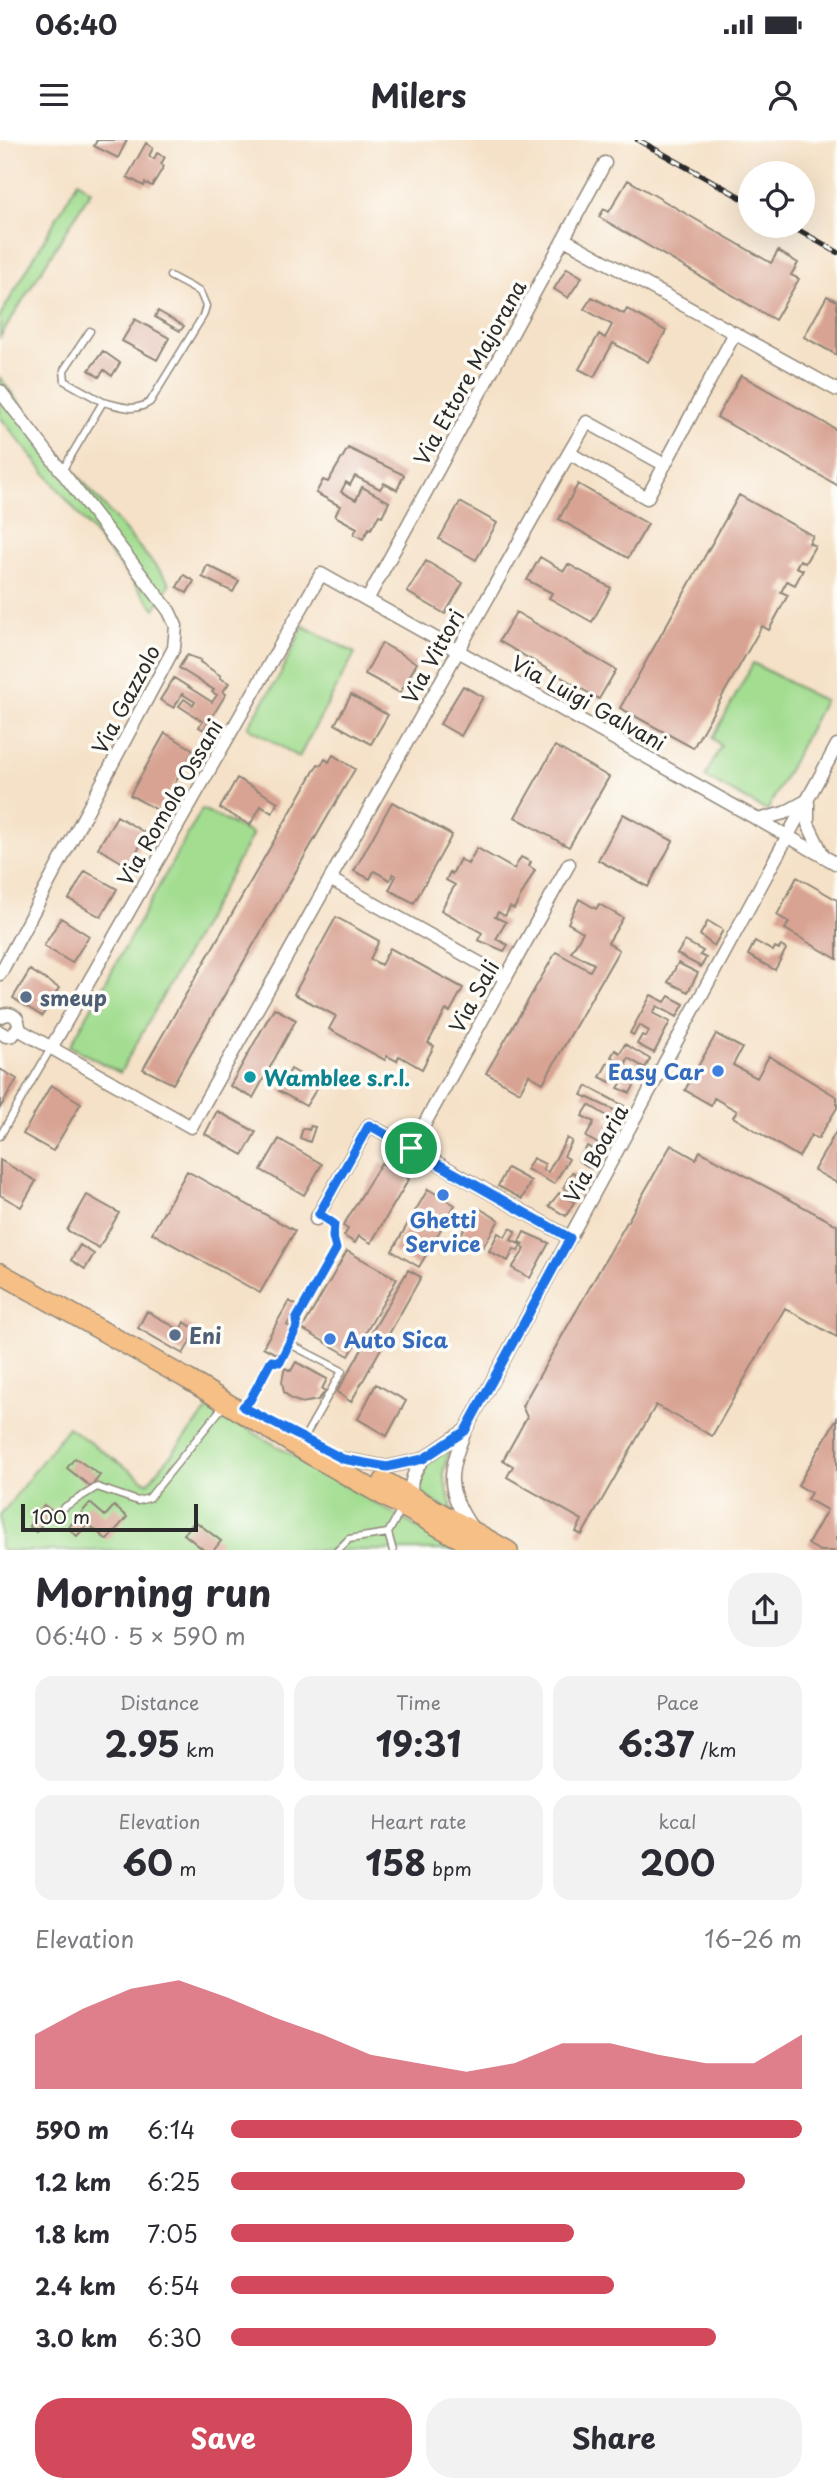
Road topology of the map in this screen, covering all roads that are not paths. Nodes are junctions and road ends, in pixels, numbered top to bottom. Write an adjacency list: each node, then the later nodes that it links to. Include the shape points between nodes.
1 (605, 163): 2 (street, Via Ettore Majorana)
2 (564, 239): 5 (street); 13 (street, Via Ettore Majorana)
3 (170, 276): 8 (lane, via 200,292 206,306 203,316 150,402 131,409)
4 (90, 331): 8 (lane, via 63,376)
5 (735, 333): 6 (street); 10 (street)
6 (837, 390)
7 (0, 391): 11 (street, Via Gazzolo)
8 (103, 402): 11 (lane)
9 (569, 453): 10 (street, Via Vittori, via 587,422); 10 (street, via 647,498); 14 (street, Via Vittori)
10 (665, 465)
11 (62, 471): 23 (street, Via Gazzolo, via 169,611 176,641)
12 (321, 574): 13 (street, Via Luigi Galvani); 28 (street, Via Romolo Ossani)
13 (367, 600): 14 (street, Via Luigi Galvani)
14 (457, 651): 17 (street, Via Luigi Galvani); 22 (street, Via Vittori)
15 (837, 745): 16 (street, Via Boaria)
16 (808, 799): 17 (street, via 784,813); 18 (street, Via Boaria); 19 (street, via 808,824)
17 (758, 820): 18 (street, Via Luigi Galvani)
18 (789, 837): 19 (street, Via Luigi Galvani); 32 (street, Via Boaria)
19 (824, 856): 21 (street, Via Luigi Galvani)
20 (569, 864): 24 (street, Via Sali)
21 (837, 864)
22 (330, 879): 24 (street); 28 (street, Via Vittori, via 191,1127)
23 (0, 974)
24 (506, 978): 30 (street, Via Sali)
25 (0, 1017): 26 (street, via 15,1016)
26 (18, 1030): 27 (street, via 10,1036); 28 (street)
27 (0, 1032)
28 (51, 1048): 29 (lane)
29 (0, 1136)
30 (411, 1148): 31 (street, via 369,1125); 32 (street)
31 (318, 1217): 34 (lane, via 334,1224 336,1249 296,1320)
32 (570, 1238): 36 (street, Via Boaria)
33 (0, 1273): 35 (main road)
34 (290, 1344): 35 (lane, via 280,1362 271,1361 250,1400); 37 (lane, via 342,1371)
35 (235, 1405): 37 (main road); 40 (main road, via 313,1456); 41 (lane, via 149,1498 138,1501 97,1487)
36 (465, 1431): 39 (street, Via Boaria); 42 (street, Via Boaria, via 451,1480 457,1506)
37 (304, 1438): 38 (main road)
38 (343, 1459): 39 (street, Via Boaria, via 387,1467); 40 (main road)
39 (423, 1459): 40 (street, via 413,1474)
40 (407, 1501): 42 (main road); 43 (lane); 46 (main road, via 425,1518)
41 (63, 1508)
42 (474, 1531): 47 (main road)
43 (388, 1533): 44 (lane, via 349,1539); 45 (lane)
44 (337, 1550)
45 (393, 1550)
46 (482, 1550)
47 (508, 1550)

